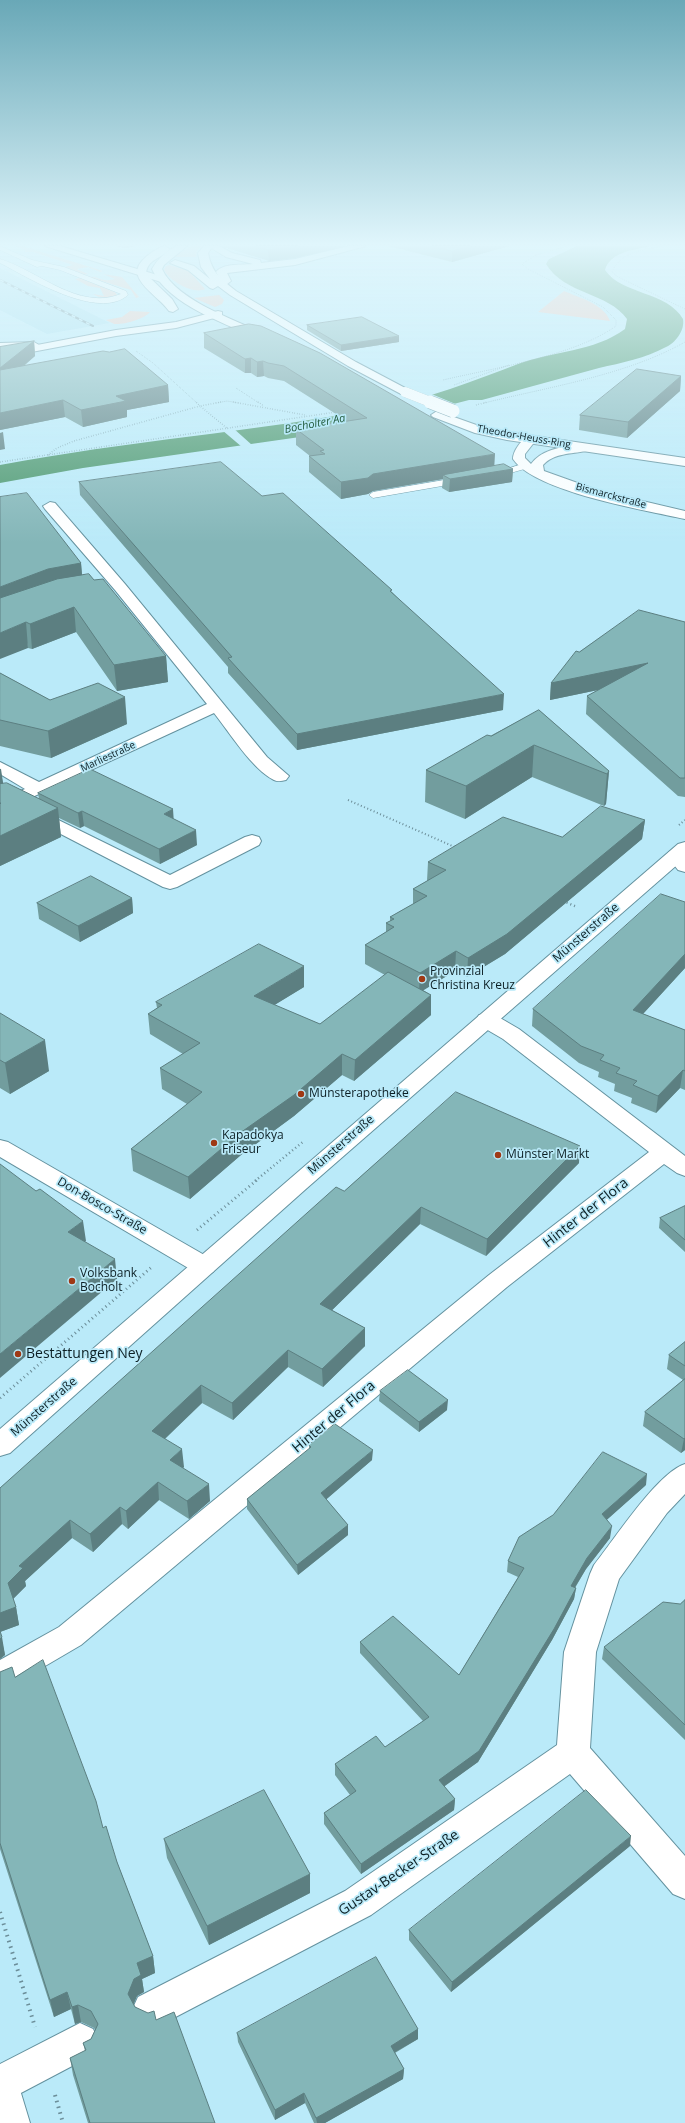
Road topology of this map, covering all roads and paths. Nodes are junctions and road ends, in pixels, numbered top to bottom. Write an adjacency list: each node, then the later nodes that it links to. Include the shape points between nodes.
1 (49, 345): 7 (street)
2 (53, 345): 9 (street)
3 (307, 345): 11 (street)
4 (309, 345): 11 (street, Theodor-Heuss-Ring)
5 (576, 345): 10 (path)
6 (680, 345): 17 (path, via 633,366)
7 (0, 346)
8 (135, 351): 16 (path, via 153,363)
9 (0, 355)
10 (517, 362): 12 (path); 13 (path)
11 (352, 364): 25 (street, Theodor-Heuss-Ring, bridge, via 405,392 453,411 527,432)
12 (440, 381)
13 (451, 386)
14 (371, 387): 22 (street, Theodor-Heuss-Ring, via 479,430)
15 (236, 388): 18 (path)
16 (200, 406): 18 (path, via 227,401); 21 (path); 24 (path, via 74,441)
17 (469, 407)
18 (266, 408): 20 (path)
19 (342, 412): 20 (path)
20 (309, 416): 24 (path)
21 (228, 429)
22 (530, 440): 23 (street, Theodor-Heuss-Ring); 28 (street, via 519,454 519,459)
23 (582, 448): 27 (street, Theodor-Heuss-Ring); 29 (street, via 545,457 537,466)
24 (48, 455): 26 (path)
25 (685, 456)
26 (0, 462)
27 (685, 462)
28 (525, 466): 29 (street, Bismarckstraße); 30 (lane, via 478,478)
29 (538, 473): 32 (street, Bismarckstraße, via 590,492)
30 (373, 495)
31 (50, 506): 33 (street, via 113,588)
32 (685, 515)
33 (217, 706): 35 (street, via 261,761); 36 (street, Marliestraße)
34 (0, 767): 36 (street)
35 (280, 776)
36 (39, 789): 38 (street)
37 (348, 800): 40 (path)
38 (6, 804): 39 (street, via 170,884)
39 (252, 841)
40 (462, 850)
41 (682, 857): 44 (street, Münsterstraße)
42 (560, 899): 43 (path)
43 (581, 908)
44 (487, 1020): 46 (street, via 511,1034); 48 (street, Münsterstraße)
45 (0, 1147): 48 (street, Don-Bosco-Straße)
46 (664, 1152): 47 (street); 51 (street, Hinter der Flora, via 498,1281 70,1636)
47 (685, 1168)
48 (204, 1266): 49 (street, Münsterstraße)
49 (0, 1445)
50 (685, 1475): 52 (street, via 657,1505 605,1574 580,1652)
51 (0, 1676)
52 (573, 1753): 53 (street); 55 (street, Gustav-Becker-Straße, via 358,1903)
53 (685, 1882)
54 (0, 1912): 57 (path)
55 (151, 2010)
56 (80, 2042): 57 (street)
57 (46, 2062): 58 (street); 60 (path)
58 (0, 2085): 59 (street)
59 (11, 2123)
60 (63, 2123)

